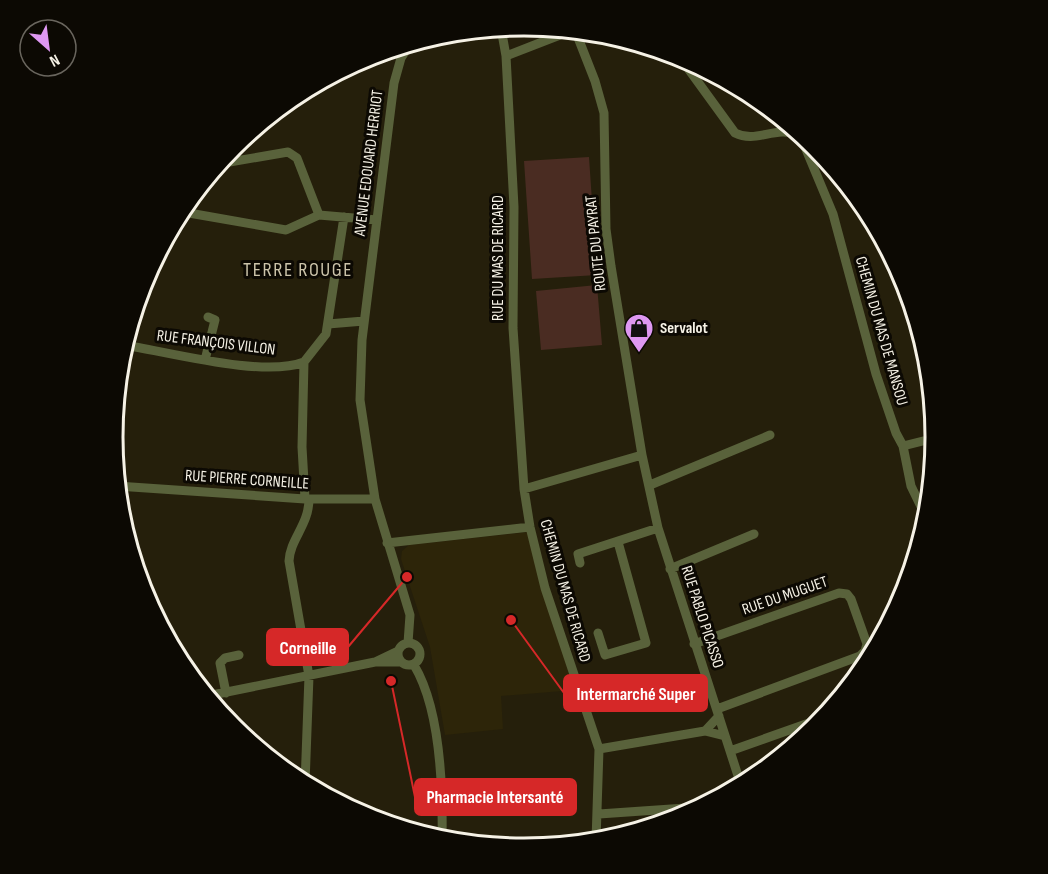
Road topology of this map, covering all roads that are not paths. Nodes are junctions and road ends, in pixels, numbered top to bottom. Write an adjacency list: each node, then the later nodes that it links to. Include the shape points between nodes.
1 (503, 37): 5 (street, RUE DU MAS DE RICARD)
2 (554, 37): 5 (street)
3 (578, 39): 23 (street, ROUTE DU PAYRAT, via 604,113 606,229)
4 (403, 55): 13 (street, AVENUE EDOUARD HERRIOT, via 394,83)
5 (506, 56): 26 (street, RUE DU MAS DE RICARD, via 513,207 513,328)
6 (691, 73): 7 (street, CHEMIN DU MAS DE MANSOU, via 735,133 748,138)
7 (782, 131)
8 (807, 152): 22 (street, CHEMIN DU MAS DE MANSOU, via 833,214 857,310)
9 (233, 161): 11 (street, via 288,152 297,158)
10 (191, 213): 11 (street, via 286,230)
11 (319, 215): 12 (street)
12 (344, 217): 13 (street); 16 (street)
13 (377, 220): 15 (street, AVENUE EDOUARD HERRIOT)
14 (208, 317): 18 (street, via 215,320)
15 (364, 321): 16 (street); 28 (street, AVENUE EDOUARD HERRIOT, via 360,400)
16 (328, 324): 19 (street, via 326,334)
17 (134, 347): 18 (street, RUE FRANÇOIS VILLON)
18 (206, 360): 19 (street, RUE FRANÇOIS VILLON, via 265,367)
19 (304, 362): 27 (street, via 302,447)
20 (770, 435): 24 (street)
21 (925, 441): 22 (street)
22 (903, 446): 29 (street, CHEMIN DU MAS DE MANSOU, via 911,486)
23 (642, 455): 24 (street, RUE PABLO PICASSO); 26 (street)
24 (650, 485): 31 (street, RUE PABLO PICASSO)
25 (126, 487): 27 (street, RUE PIERRE CORNEILLE)
26 (524, 489): 30 (street, CHEMIN DU MAS DE RICARD)
27 (307, 499): 28 (street, RUE PIERRE CORNEILLE); 47 (street, via 303,530 289,551 289,561)
28 (375, 499): 34 (street, AVENUE EDOUARD HERRIOT)
29 (919, 503)
30 (530, 527): 34 (street); 54 (street, CHEMIN DU MAS DE RICARD, via 545,588)
31 (657, 528): 33 (street); 36 (street, RUE PABLO PICASSO)
32 (753, 534): 36 (street)
33 (618, 542): 35 (street, via 578,554); 37 (street, via 646,643 605,655)
34 (387, 543): 38 (street, AVENUE EDOUARD HERRIOT, via 410,615)
35 (580, 563)
36 (670, 569): 39 (street, RUE PABLO PICASSO)
37 (598, 633)
38 (408, 643): 41 (street); 46 (street, via 419,650 419,660)
39 (694, 644): 40 (street, RUE DU MUGUET, via 839,593 851,599); 50 (street, RUE PABLO PICASSO)
40 (867, 645)
41 (398, 651): 44 (street); 45 (street)
42 (239, 655): 48 (street, via 220,663)
43 (859, 656): 50 (street, RUE DU MUGUET)
44 (375, 662): 45 (street); 47 (street)
45 (400, 662): 46 (street)
46 (414, 664): 60 (street, via 429,697)
47 (309, 676): 48 (street); 56 (street)
48 (226, 693): 49 (street)
49 (217, 694)
50 (718, 713): 52 (street); 53 (street, RUE PABLO PICASSO)
51 (803, 725): 55 (street)
52 (705, 731): 53 (street); 54 (street)
53 (725, 736): 55 (street, RUE PABLO PICASSO)
54 (599, 749): 59 (street, CHEMIN DU MAS DE RICARD)
55 (730, 751): 57 (street, RUE PABLO PICASSO)
56 (305, 773)
57 (738, 776)
58 (672, 809): 59 (street)
59 (599, 814): 61 (street, CHEMIN DU MAS DE RICARD)
60 (442, 829)
61 (597, 831)

